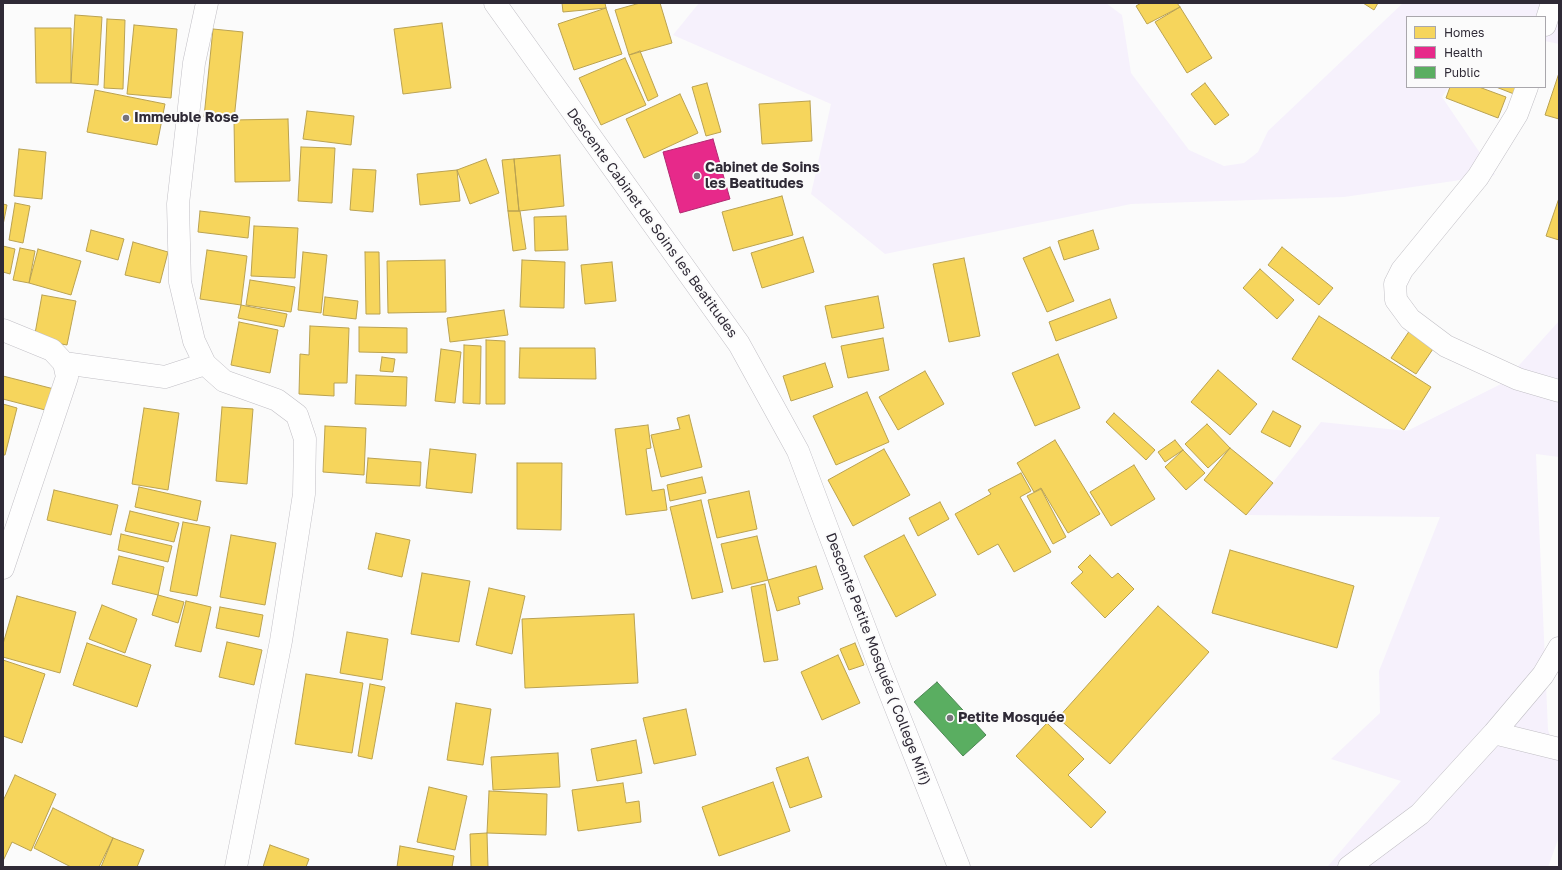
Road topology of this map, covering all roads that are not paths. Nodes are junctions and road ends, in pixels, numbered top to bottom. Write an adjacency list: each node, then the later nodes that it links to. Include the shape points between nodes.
1 (207, 3): 8 (street, via 194,63 178,204 180,282 194,341)
2 (495, 3): 10 (street, Descente Cabinet de Soins les Beatitudes, via 739,344)
3 (1552, 3): 4 (street)
4 (1546, 22)
5 (1527, 88): 9 (street, via 1517,114 1478,177 1402,270 1395,284 1396,300 1410,319 1446,346 1518,379)
6 (3, 330): 7 (street, via 52,350)
7 (64, 363): 8 (street, via 165,378); 11 (street, via 67,377)
8 (205, 364): 15 (street, via 224,380 277,400 297,415 305,439 304,494 281,641)
9 (1559, 391)
10 (798, 451): 16 (street, Descente Petite Mosquée ( College Mifi), via 880,668)
11 (3, 568)
12 (1559, 648): 13 (street, via 1543,675)
13 (1494, 733): 14 (street); 17 (street, via 1420,814)
14 (1559, 749)
15 (236, 867)
16 (960, 867)
17 (1349, 867)

